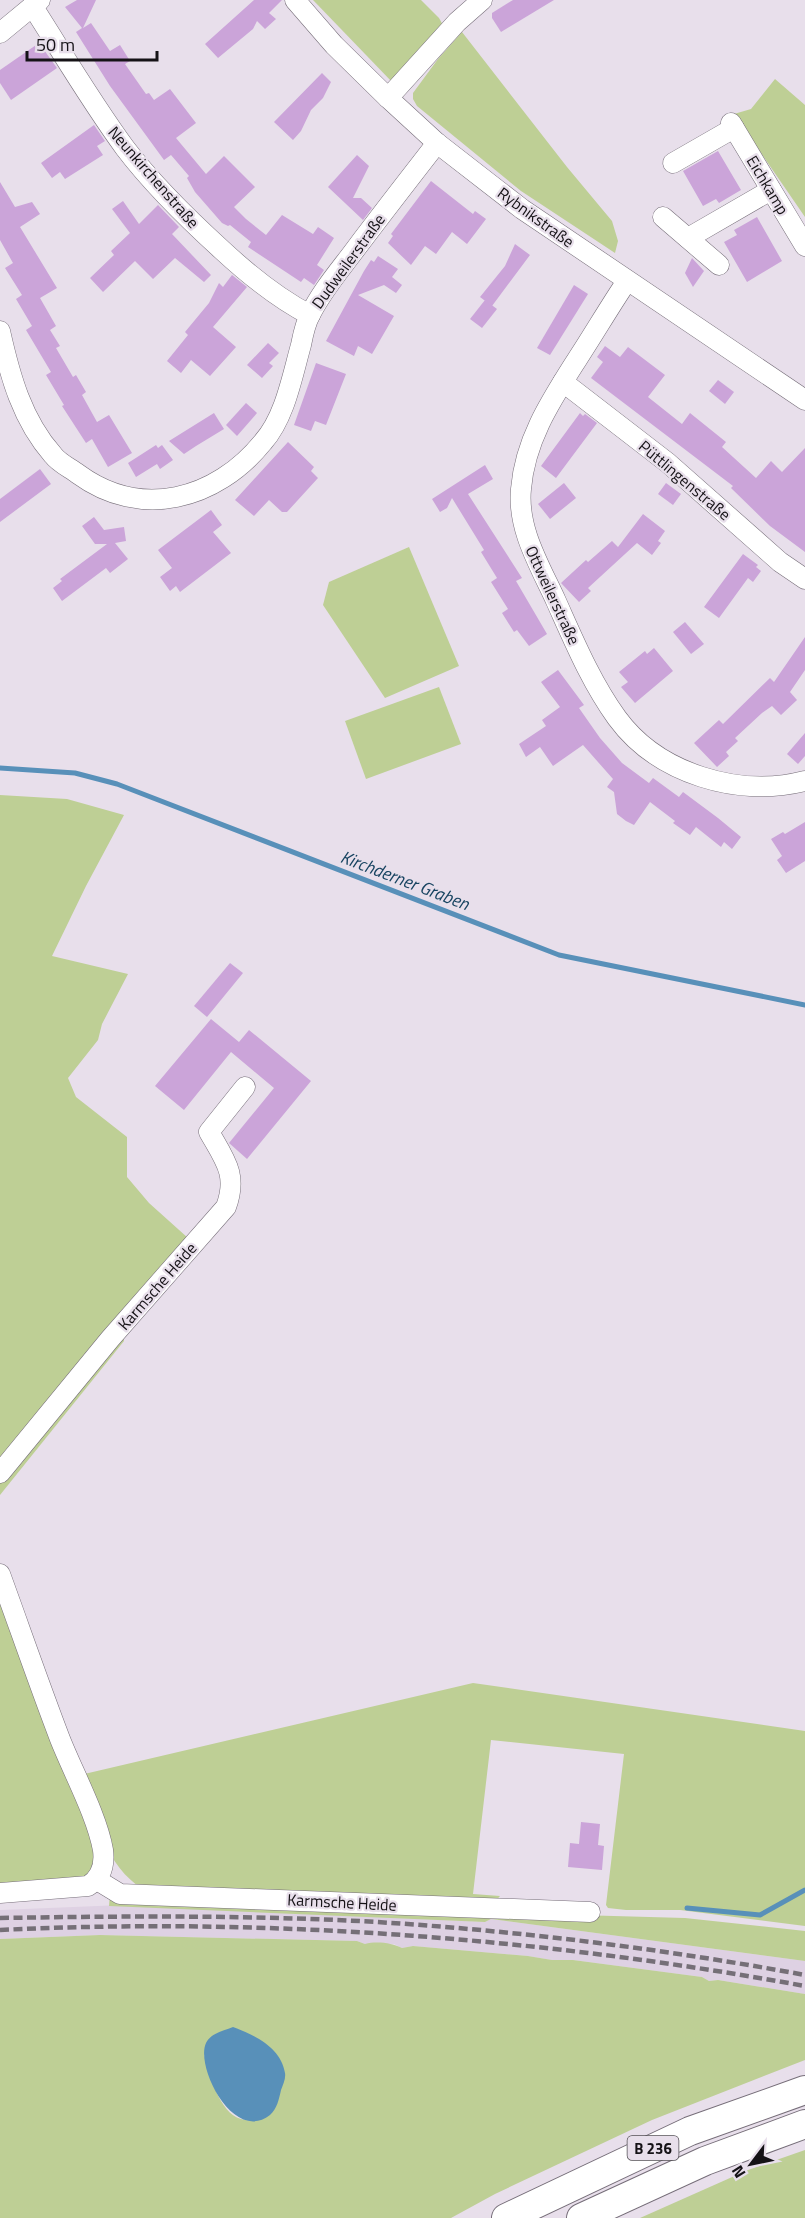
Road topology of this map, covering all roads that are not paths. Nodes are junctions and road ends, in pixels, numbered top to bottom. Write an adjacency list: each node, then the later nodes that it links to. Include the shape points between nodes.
1 (295, 0): 5 (street, Rybnikstraße)
2 (482, 0): 5 (street, via 457,21)
3 (37, 3): 4 (street); 14 (street, Neunkirchenstraße, via 98,110 127,150 201,230 244,269)
4 (0, 33)
5 (388, 98): 6 (street, Rybnikstraße)
6 (437, 143): 13 (street, Rybnikstraße, via 522,209); 14 (street, Dudweilerstraße, via 326,288)
7 (673, 163): 8 (street, Eichkamp, via 732,126)
8 (771, 190): 10 (street); 11 (street, Eichkamp)
9 (663, 216): 10 (street)
10 (688, 238): 12 (street)
11 (805, 246)
12 (718, 265)
13 (627, 280): 16 (street, Ottweilerstraße); 17 (street, Rybnikstraße)
14 (310, 315): 15 (street, Dudweilerstraße, via 282,409 265,441 219,482 184,496 159,500 115,495 53,456 25,415 8,370)
15 (0, 331)
16 (563, 382): 18 (street, Püttlingenstraße, via 668,463 780,562); 19 (street, Ottweilerstraße, via 529,449 520,492 521,512 527,537 591,676 618,719 640,742 672,763 701,777 729,784 787,786)
17 (805, 400)
18 (805, 579)
19 (805, 781)
20 (245, 1087): 21 (street, Karmsche Heide, via 209,1132 232,1178 226,1207)
21 (0, 1473)
22 (0, 1574): 23 (street, via 97,1830 103,1852)
23 (97, 1880): 24 (street, via 74,1888); 25 (street, Karmsche Heide, via 120,1894)
24 (0, 1893)
25 (590, 1912)
26 (805, 2090): 28 (highway, B 236, via 690,2131)
27 (805, 2124): 29 (highway, B 236, via 705,2161)
28 (506, 2218)
29 (581, 2218)

